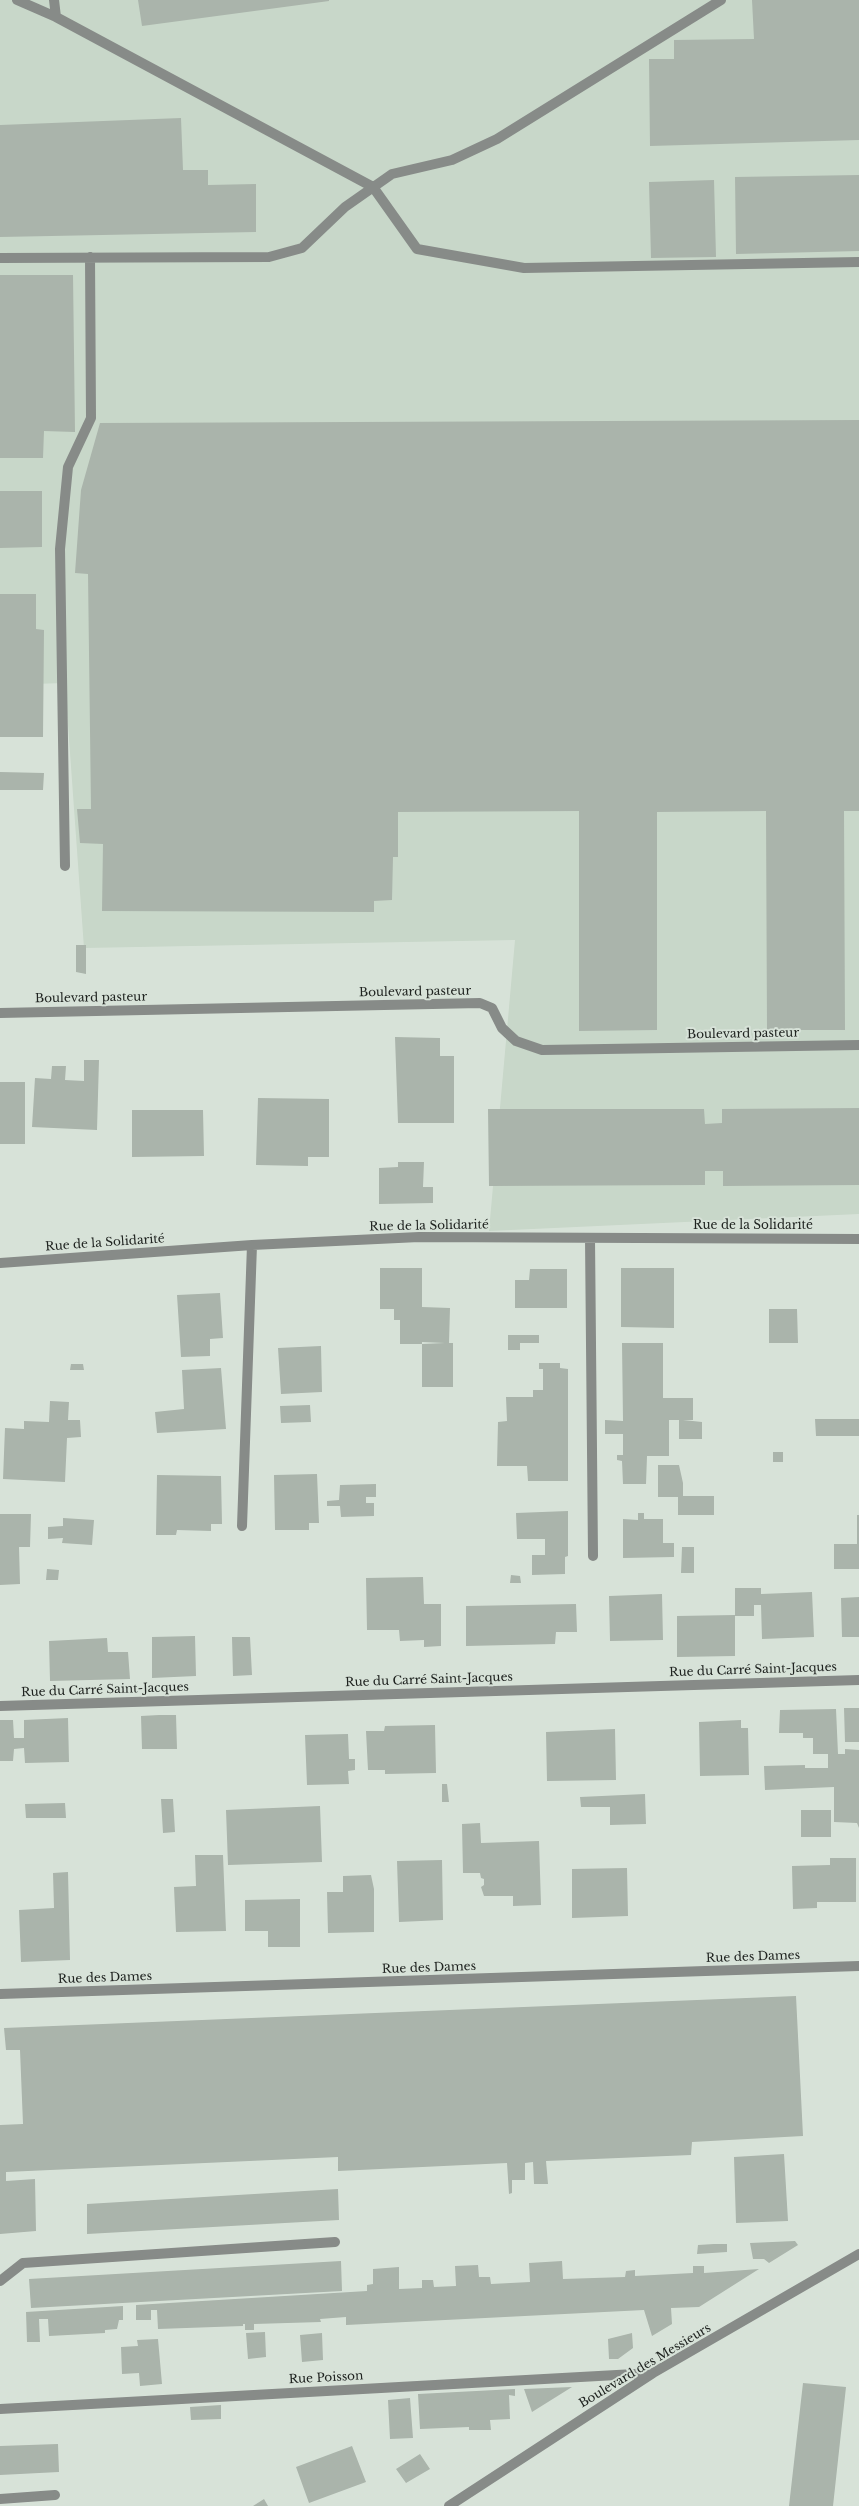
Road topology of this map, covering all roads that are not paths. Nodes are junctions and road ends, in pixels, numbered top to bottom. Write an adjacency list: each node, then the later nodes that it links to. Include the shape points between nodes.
1 (17, 0): 4 (street)
2 (54, 0): 4 (street)
3 (721, 0): 5 (street, via 497,139 452,160 392,174)
4 (56, 17): 5 (street)
5 (374, 187): 6 (street, via 345,207 302,248 268,257); 8 (street, via 417,249 524,268)
6 (90, 257): 7 (street); 9 (street, via 91,418 68,467 60,549)
7 (0, 258)
8 (859, 262)
9 (65, 866)
10 (0, 1013): 11 (street, Boulevard pasteur, via 480,1003 492,1008 502,1028 516,1041 542,1050)
11 (859, 1045)
12 (590, 1238): 13 (street, Rue de la Solidarité); 14 (street, Rue de la Solidarité, via 419,1237); 17 (street)
13 (859, 1239)
14 (252, 1245): 15 (street, Rue de la Solidarité); 16 (street)
15 (0, 1263)
16 (242, 1526)
17 (593, 1556)
18 (859, 1680): 19 (street, Rue du Carré Saint-Jacques)
19 (0, 1706)
20 (859, 1966): 21 (street, Rue des Dames)
21 (0, 1994)
22 (335, 2242): 24 (street, via 23,2263)
23 (859, 2254): 25 (street, Boulevard des Messieurs)
24 (0, 2281)
25 (653, 2373): 26 (street, Rue Poisson); 29 (street, Boulevard des Messieurs)
26 (0, 2409)
27 (55, 2495): 28 (street)
28 (0, 2499)
29 (449, 2506)

